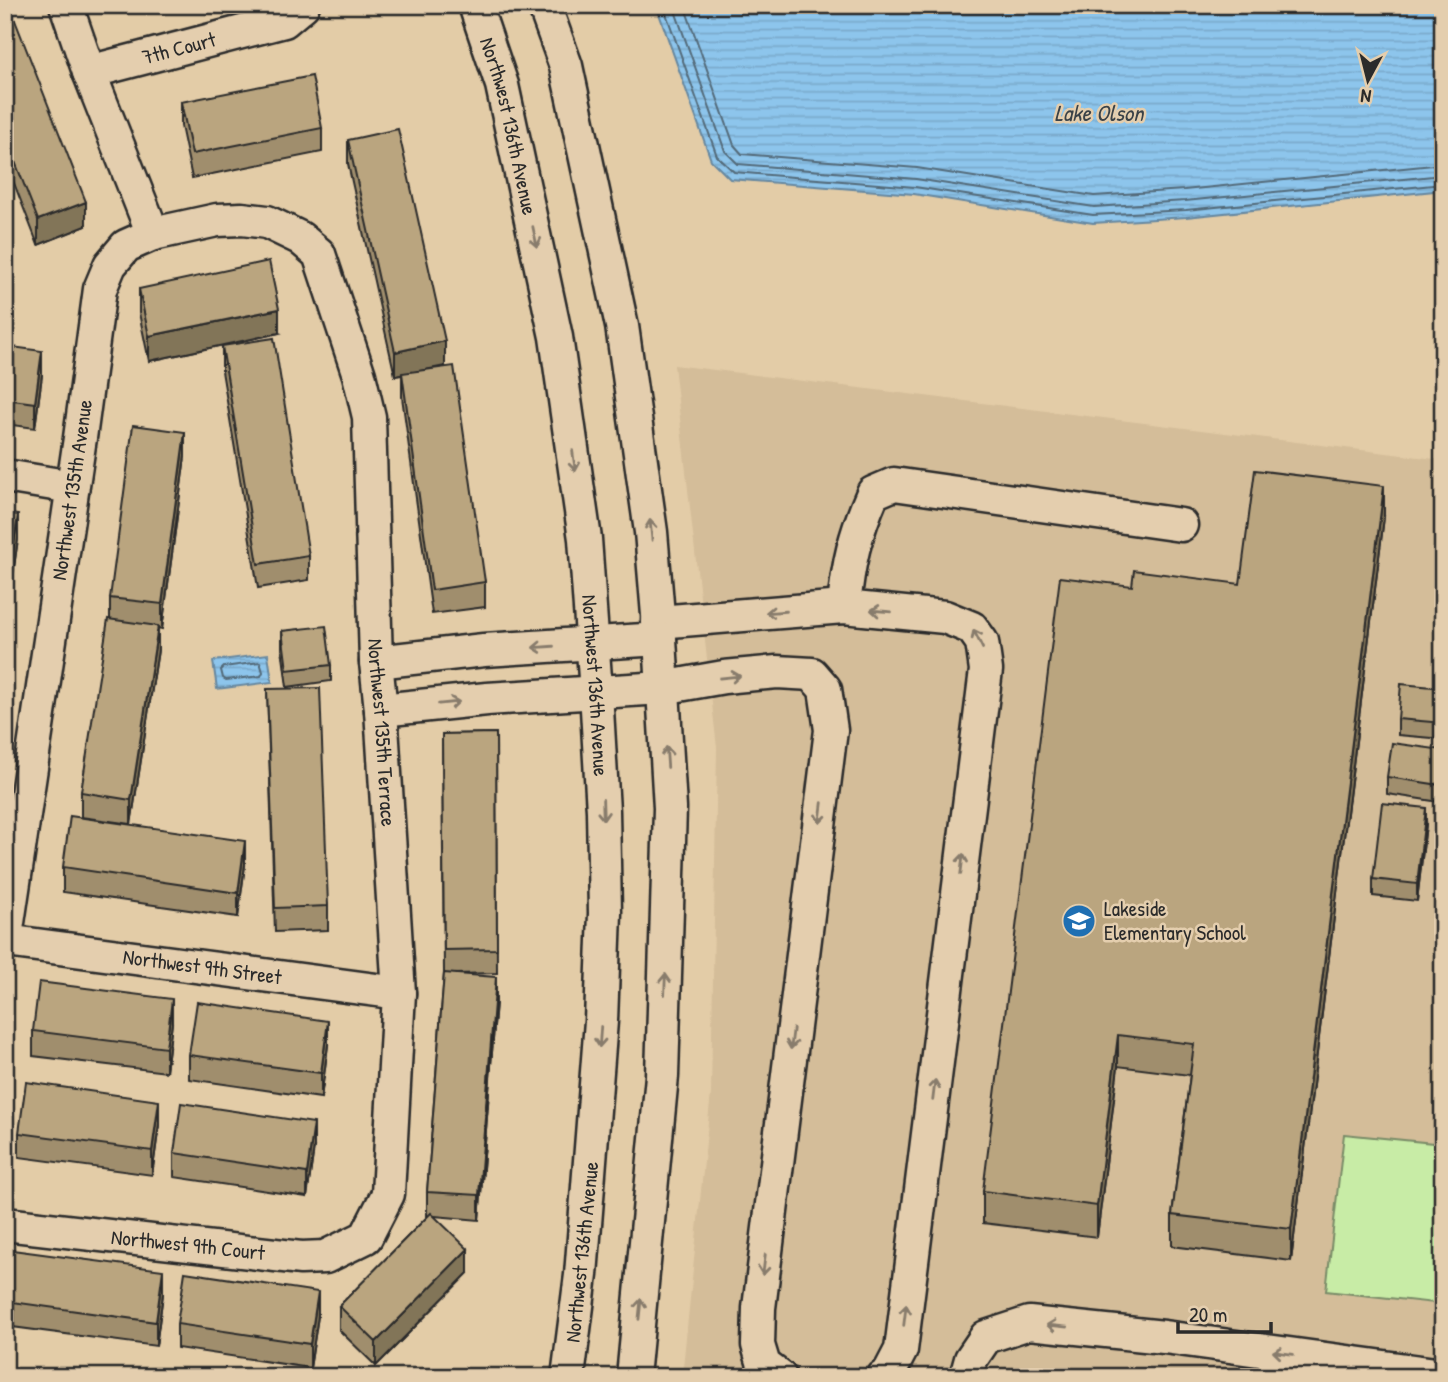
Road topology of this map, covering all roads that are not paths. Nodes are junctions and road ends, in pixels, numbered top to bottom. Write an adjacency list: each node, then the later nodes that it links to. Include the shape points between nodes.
1 (66, 5): 5 (street)
2 (303, 5): 5 (street, 7th Court, via 284,21)
3 (475, 5): 13 (street, Northwest 136th Avenue, one-way to 13, via 502,85 556,338 585,539)
4 (544, 5): 12 (street, one-way to 4, via 651,532 622,326 566,66)
5 (89, 72): 6 (street)
6 (153, 234): 7 (street, Northwest 135th Avenue, via 242,219 267,222); 9 (street, Northwest 135th Avenue, via 126,246 110,265 100,289)
7 (300, 237): 14 (street, Northwest 135th Terrace, via 320,254 369,417)
8 (5, 476): 9 (street)
9 (72, 487): 18 (street, Northwest 135th Avenue)
10 (1181, 524): 11 (street, via 894,484 873,493 862,517 848,565)
11 (844, 607): 12 (street, one-way to 12); 26 (street, one-way to 11, via 901,1350 986,670 982,642 972,628 945,617)
12 (659, 630): 13 (street); 15 (street)
13 (593, 643): 14 (street, one-way to 14); 16 (street, Northwest 136th Avenue)
14 (376, 662): 17 (street, Northwest 135th Terrace)
15 (663, 688): 16 (street); 24 (street, one-way to 15, via 662,1076 670,808); 25 (street, one-way to 25, via 777,672 812,674 825,690 831,730 758,1308 758,1345 764,1365)
16 (596, 692): 17 (street, one-way to 16); 23 (street, Northwest 136th Avenue, one-way to 23, via 605,914 601,1021 582,1275)
17 (381, 710): 19 (street, Northwest 135th Terrace)
18 (5, 942): 19 (street, Northwest 9th Street)
19 (399, 993): 21 (street, Northwest 135th Terrace, via 388,1194)
20 (5, 1224): 21 (street, Northwest 9th Court, via 301,1258 325,1257)
21 (366, 1237)
22 (1443, 1375): 27 (street, one-way to 27, via 1029,1323 986,1338 971,1359)
23 (568, 1377)
24 (633, 1377)
25 (780, 1377)
26 (883, 1377)
27 (966, 1377)

